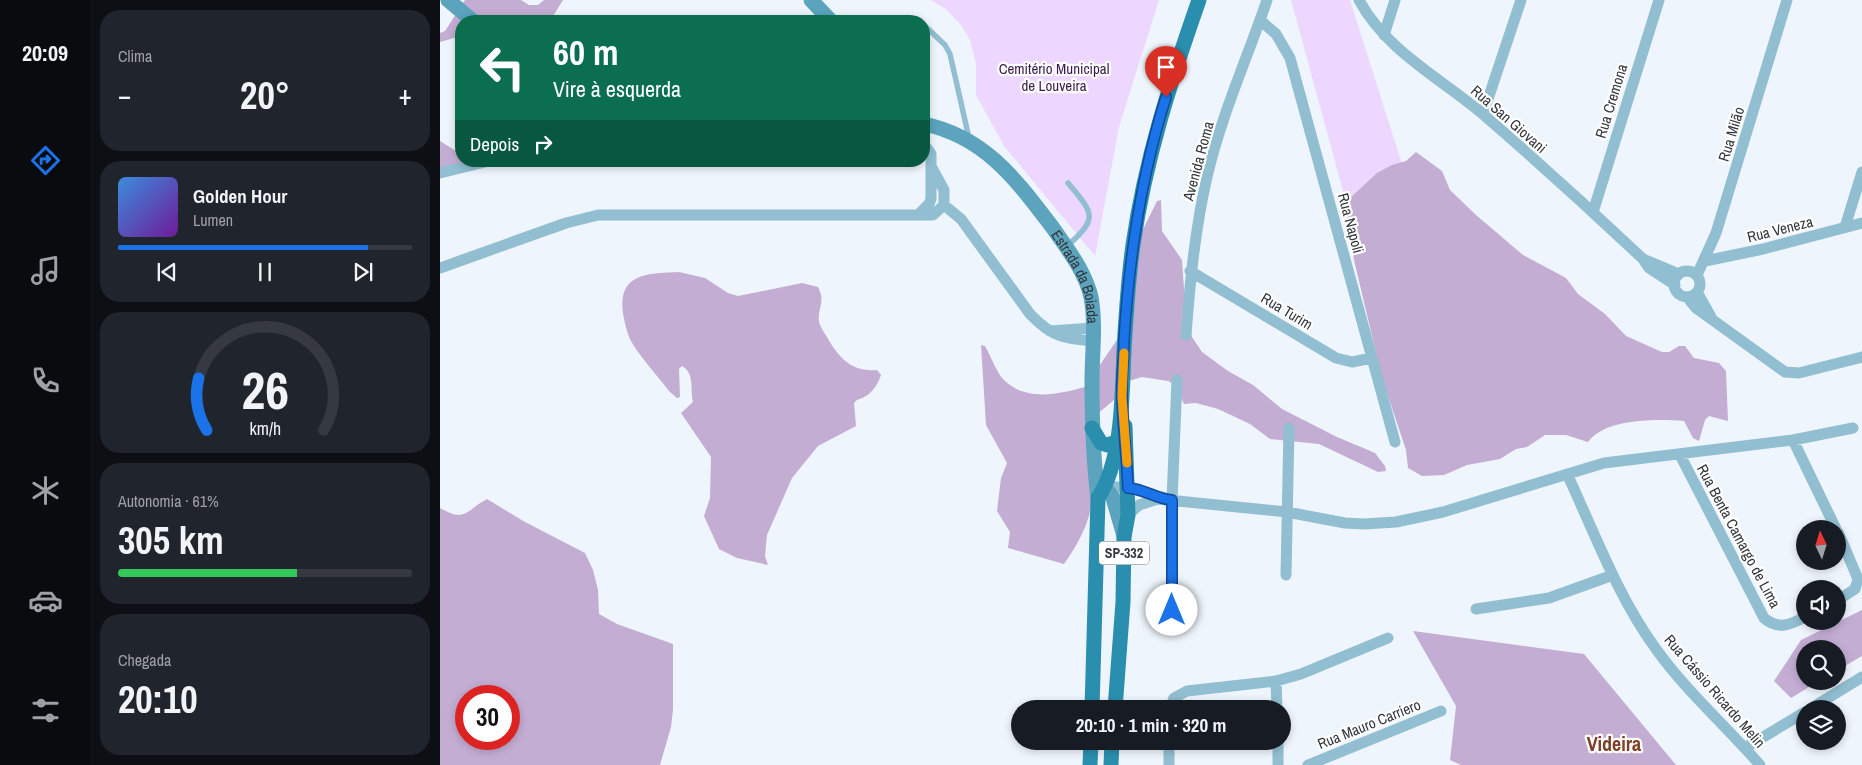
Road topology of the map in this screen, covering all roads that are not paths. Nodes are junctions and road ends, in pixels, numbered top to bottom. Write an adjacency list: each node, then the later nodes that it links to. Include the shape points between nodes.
1 (448, 0): 10 (main road)
2 (811, 0): 11 (main road)
3 (1199, 0): 41 (main road, SP-332, via 1161,113 1141,195 1129,274)
4 (1267, 0): 12 (street, Avenida Roma)
5 (1359, 0): 14 (street, Rua San Giovani)
6 (1395, 0): 14 (street)
7 (1522, 0): 15 (street)
8 (1659, 0): 25 (street, Rua Cremona)
9 (1787, 0): 30 (street, Rua Milão)
10 (466, 15)
11 (825, 15)
12 (1260, 20): 32 (street, Avenida Roma, via 1207,176); 39 (street, Rua Napoli, via 1276,34 1290,58)
13 (930, 31): 17 (lane, via 950,54)
14 (1384, 35): 15 (street, Rua San Giovani)
15 (1483, 114): 25 (street, Rua San Giovani)
16 (931, 126): 17 (main road, Estrada da Boiada)
17 (970, 143): 29 (main road, Estrada da Boiada, via 1016,179)
18 (930, 153): 20 (street)
19 (464, 167): 22 (street)
20 (932, 168): 24 (street, via 944,190); 26 (street, via 931,199)
21 (1862, 172): 28 (street)
22 (440, 173)
23 (1068, 183): 29 (lane, via 1088,208 1089,216 1088,224)
24 (944, 205): 26 (street, via 933,214); 36 (street, via 961,219 1030,314 1048,331)
25 (1593, 212): 34 (street, Rua San Giovani, via 1643,259)
26 (918, 215): 31 (street, via 598,215 566,223)
27 (1862, 223): 28 (street, Rua Veneza)
28 (1845, 227): 30 (street, Rua Veneza, via 1763,250)
29 (1066, 246): 36 (main road, Estrada da Boiada, via 1088,285)
30 (1705, 261): 33 (street, Rua Milão)
31 (440, 268)
32 (1190, 271): 37 (street, Avenida Roma); 39 (street, Rua Turim, via 1336,358 1352,362)
33 (1697, 275): 34 (street, via 1686,271); 35 (street, via 1700,284)
34 (1677, 280): 35 (street, via 1679,293)
35 (1692, 294): 38 (street, via 1696,308 1785,372 1799,373)
36 (1093, 334): 42 (main road, Estrada da Boiada)
37 (1186, 335)
38 (1862, 357)
39 (1372, 358): 47 (street, Rua Napoli)
40 (1177, 380): 53 (street)
41 (1122, 397): 46 (main road, SP-332); 50 (main road, SP-332)
42 (1092, 428): 46 (main road, via 1101,443); 51 (main road, Estrada da Boiada, via 1095,473)
43 (1289, 428): 54 (street)
44 (1852, 428): 45 (street)
45 (1793, 440): 48 (street); 56 (street)
46 (1116, 442): 51 (main road, SP-332, via 1113,466)
47 (1395, 442)
48 (1680, 455): 49 (street, via 1615,461); 65 (street, Rua Benta Camargo de Lima, via 1764,618 1782,626)
49 (1568, 476): 54 (street, via 1396,522 1364,524); 62 (street, Rua Cássio Ricardo Melin)
50 (1128, 488): 51 (street); 52 (street, via 1139,488); 55 (main road, SP-332)
51 (1102, 492): 57 (main road, via 1116,507); 59 (main road, SP-332)
52 (1158, 499): 53 (street); 55 (street, via 1139,505)
53 (1172, 500): 54 (street); 66 (street)
54 (1287, 512): 61 (street)
55 (1128, 515): 57 (main road, SP-332)
56 (1832, 520)
57 (1124, 537): 60 (main road, SP-332)
58 (1846, 550): 63 (street, via 1857,584)
59 (1097, 574): 60 (main road); 70 (main road, SP-332)
60 (1123, 574): 71 (main road, SP-332)
61 (1286, 575)
62 (1613, 575): 64 (street, via 1549,598); 77 (street, Rua Cássio Ricardo Melin, via 1655,648 1682,682)
63 (1846, 594)
64 (1476, 609)
65 (1796, 621)
66 (1172, 628)
67 (1388, 638): 69 (street)
68 (1862, 678): 74 (street)
69 (1276, 681): 72 (street, via 1187,691); 73 (street)
70 (1092, 700)
71 (1115, 700)
72 (1173, 700)
73 (1277, 700)
74 (1825, 700)
75 (1441, 711): 86 (street, Rua Mauro Carriero)
76 (1796, 717): 77 (street)
77 (1745, 748): 87 (street, Rua Cássio Ricardo Melin)
78 (1090, 750): 82 (main road)
79 (1112, 750): 83 (main road)
80 (1169, 750): 84 (street)
81 (1278, 750): 85 (street)
82 (1090, 765)
83 (1111, 765)
84 (1169, 765)
85 (1278, 765)
86 (1308, 765)
87 (1760, 765)

